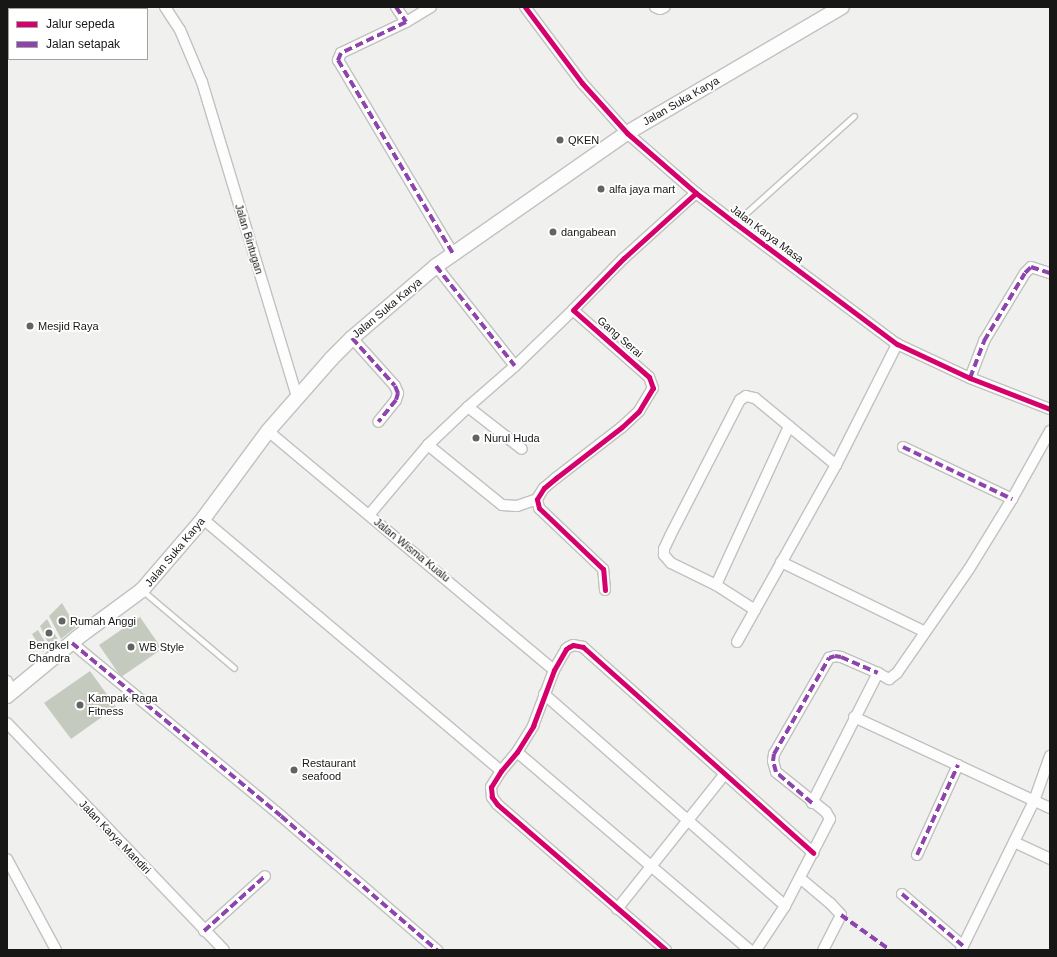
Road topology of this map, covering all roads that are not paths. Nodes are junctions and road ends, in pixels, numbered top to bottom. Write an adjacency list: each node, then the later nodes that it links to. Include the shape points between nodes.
1 (165, 7): 21 (street, Jalan Bintugan, via 180,30 202,82)
2 (396, 7): 8 (street)
3 (431, 7): 8 (street)
4 (524, 7): 10 (street, Jalan Karya Masa, via 582,83)
5 (655, 7): 6 (street)
6 (664, 7)
7 (842, 7): 10 (main road, Jalan Suka Karya)
8 (406, 22): 13 (street, via 341,53 338,60)
9 (854, 116): 12 (lane)
10 (627, 133): 11 (street, Jalan Karya Masa); 13 (main road, Jalan Suka Karya)
11 (696, 193): 12 (street, Jalan Karya Masa); 16 (street, via 624,258)
12 (735, 223): 18 (street, Jalan Karya Masa)
13 (453, 254): 14 (main road, Jalan Suka Karya)
14 (436, 266): 17 (main road, Jalan Suka Karya); 19 (street)
15 (1050, 273): 20 (street, via 1031,267 1025,273 984,341)
16 (573, 310): 19 (street); 32 (street, Gang Serai, via 644,372 652,382 653,388 639,411 544,488)
17 (352, 338): 21 (main road, Jalan Suka Karya); 24 (street, via 395,386 398,393 396,400)
18 (898, 344): 20 (street, Jalan Karya Masa); 31 (street)
19 (515, 366): 22 (street)
20 (970, 378): 23 (street, Jalan Karya Masa)
21 (297, 397): 26 (main road, Jalan Suka Karya)
22 (468, 407): 28 (street); 30 (street)
23 (1050, 409)
24 (378, 422)
25 (789, 426): 31 (street); 37 (street); 37 (street, via 755,398 746,396 740,400 670,536 664,553 668,561)
26 (268, 431): 34 (street, Jalan Wisma Kualu); 35 (main road, Jalan Suka Karya)
27 (1050, 431): 33 (street)
28 (428, 445): 32 (street, via 502,505 517,506); 34 (street)
29 (903, 447): 33 (street)
30 (522, 448)
31 (836, 465): 36 (street)
32 (537, 499): 39 (street, via 539,508 603,569)
33 (1012, 499): 41 (street, via 969,569)
34 (369, 515): 45 (street, Jalan Wisma Kualu)
35 (203, 519): 38 (main road, Jalan Suka Karya); 54 (street)
36 (781, 562): 40 (street); 41 (street)
37 (716, 585): 40 (street)
38 (142, 590): 43 (main road, Jalan Suka Karya); 44 (lane)
39 (605, 590)
40 (755, 610): 42 (street)
41 (925, 632): 46 (street, via 894,676 887,679)
42 (736, 642)
43 (72, 643): 47 (main road, Jalan Suka Karya); 75 (street, via 281,816)
44 (234, 668)
45 (554, 670): 48 (street); 55 (street, via 566,649 573,645 582,647)
46 (878, 673): 49 (street); 57 (street, via 841,657 829,658 774,754 776,772)
47 (9, 690)
48 (544, 694): 51 (street, via 533,726); 59 (street)
49 (854, 717): 53 (street); 57 (street)
50 (7, 723): 71 (street, Jalan Karya Mandiri)
51 (517, 752): 54 (street); 65 (street)
52 (1050, 756): 56 (street)
53 (958, 765): 56 (street); 62 (street)
54 (501, 771): 70 (street, via 491,787 494,801)
55 (724, 775): 59 (street); 61 (street)
56 (1034, 801): 58 (street); 60 (street)
57 (812, 803): 61 (street, via 826,812 830,819)
58 (1050, 808)
59 (687, 822): 65 (street); 69 (street)
60 (1014, 842): 64 (street); 72 (street)
61 (813, 853): 67 (street)
62 (917, 855)
63 (7, 859): 73 (street)
64 (1050, 859)
65 (652, 866): 70 (street); 77 (street)
66 (265, 876): 71 (street)
67 (800, 878): 69 (street); 79 (street, via 842,914)
68 (902, 894): 72 (street)
69 (784, 906): 78 (street)
70 (617, 909): 76 (street)
71 (204, 931): 74 (street, Jalan Karya Mandiri)
72 (962, 948)
73 (51, 949)
74 (224, 950)
75 (437, 950)
76 (666, 950)
77 (750, 950)
78 (756, 950)
79 (823, 950)

